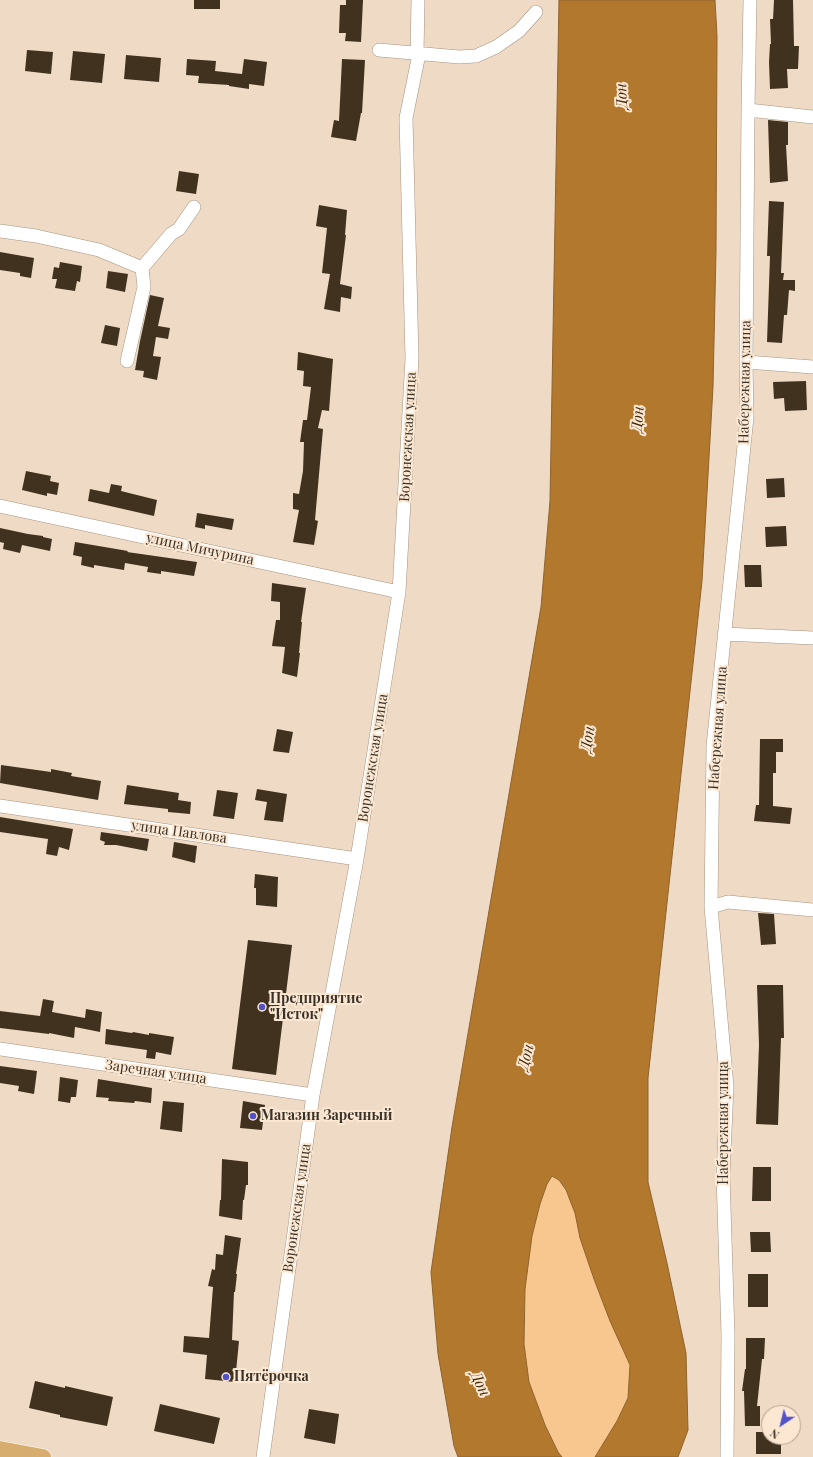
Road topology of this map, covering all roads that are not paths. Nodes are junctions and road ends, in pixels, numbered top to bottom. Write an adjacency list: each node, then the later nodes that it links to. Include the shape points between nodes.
1 (418, 0): 5 (street, Воронежская улица)
2 (750, 0): 6 (street, Набережная улица)
3 (536, 12): 5 (street, via 519,31 496,47 476,56)
4 (378, 50): 5 (street)
5 (418, 54): 15 (street, Воронежская улица, via 406,118 412,358)
6 (748, 110): 7 (street); 12 (street, Набережная улица)
7 (813, 117)
8 (194, 207): 10 (street, via 179,229 171,234)
9 (0, 231): 10 (street, via 99,250)
10 (142, 268): 11 (street, via 144,287)
11 (127, 361)
12 (746, 362): 13 (street); 16 (street, Набережная улица, via 747,417)
13 (813, 367)
14 (0, 506): 15 (street, улица Мичурина)
15 (399, 592): 19 (street, Воронежская улица)
16 (724, 634): 17 (street); 20 (street, Набережная улица, via 713,746)
17 (813, 638)
18 (0, 806): 19 (street, улица Павлова)
19 (357, 858): 23 (street, Воронежская улица)
20 (711, 907): 21 (street, via 728,902); 27 (street, Набережная улица, via 727,1087 723,1175 728,1336)
21 (813, 910)
22 (0, 1049): 23 (street, Заречная улица)
23 (313, 1095): 26 (street, Воронежская улица)
24 (0, 1449): 25 (main road)
25 (43, 1457)
26 (263, 1457)
27 (727, 1457)

